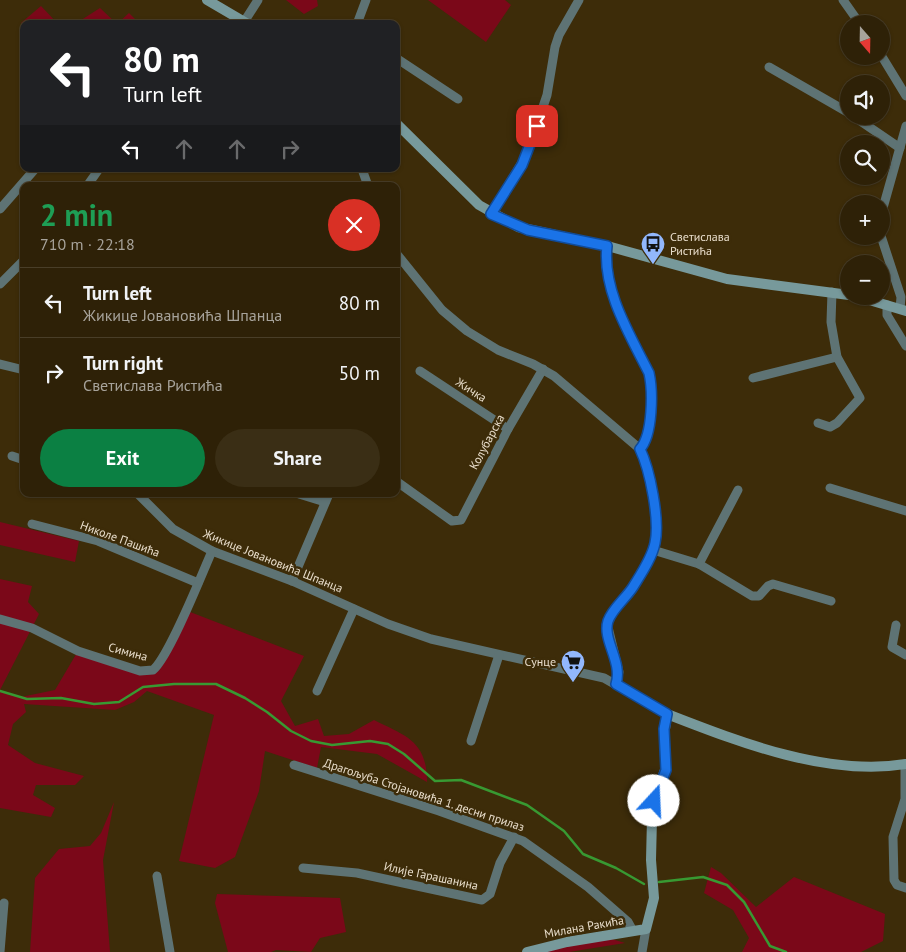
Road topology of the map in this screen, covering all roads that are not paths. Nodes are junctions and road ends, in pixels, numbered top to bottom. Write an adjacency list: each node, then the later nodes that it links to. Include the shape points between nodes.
1 (207, 0): 7 (street)
2 (258, 0): 8 (street)
3 (366, 0): 9 (street)
4 (579, 0): 25 (street, via 555,47 547,95 527,154)
5 (844, 0): 6 (street)
6 (854, 15)
7 (241, 20)
8 (248, 20)
9 (358, 20)
10 (400, 61): 14 (street)
11 (887, 65): 13 (street)
12 (769, 67): 15 (street)
13 (906, 96)
14 (458, 99)
15 (840, 108)
16 (866, 125): 19 (street)
17 (906, 126): 19 (street)
18 (400, 127): 25 (street)
19 (900, 148): 23 (street)
20 (32, 172): 21 (street)
21 (24, 182)
22 (20, 186): 24 (street)
23 (887, 195)
24 (0, 209)
25 (491, 214): 27 (street, via 523,228)
26 (884, 245): 34 (street)
27 (607, 246): 31 (street, via 726,279); 44 (street, via 606,258 614,300 651,380 648,429 646,441)
28 (400, 258): 39 (street, via 436,304 467,332 498,350)
29 (20, 264): 30 (street)
30 (0, 284)
31 (832, 292): 32 (street); 36 (street, via 831,322)
32 (840, 293)
33 (887, 305): 34 (street); 35 (street, via 887,315)
34 (903, 310)
35 (906, 346)
36 (837, 357): 41 (street); 42 (street, via 860,398 837,423 830,427)
37 (0, 364): 38 (street)
38 (20, 369)
39 (543, 369): 43 (street, Колубарска); 44 (street)
40 (420, 371): 43 (street, Жичка)
41 (753, 378)
42 (818, 423)
43 (508, 429): 47 (street, Колубарска, via 458,522)
44 (640, 449): 54 (street, via 646,463 655,519)
45 (12, 456): 46 (street)
46 (20, 459)
47 (400, 484)
48 (830, 488): 52 (street)
49 (738, 490): 56 (street)
50 (141, 497): 55 (street, Жикице Јовановића Шпанца, via 173,529)
51 (327, 498): 57 (street)
52 (906, 511)
53 (32, 524): 58 (street, Николе Пашића, via 98,541)
54 (653, 550): 56 (street); 65 (street, via 607,623 619,672)
55 (212, 551): 57 (street, Жикице Јовановића Шпанца); 58 (street, Симина)
56 (699, 564): 59 (street, via 752,596 761,595 773,584)
57 (292, 581): 60 (street, Жикице Јовановића Шпанца)
58 (198, 583): 61 (street, Симина, via 160,661 148,671 78,651 32,628)
59 (831, 601)
60 (354, 608): 63 (street, Жикице Јовановића Шпанца, via 431,639); 66 (street)
61 (0, 619)
62 (896, 625): 64 (street, via 892,647)
63 (499, 655): 65 (street, Жикице Јовановића Шпанца, via 595,676); 68 (street)
64 (906, 656)
65 (616, 684): 67 (street, Жикице Јовановића Шпанца)
66 (317, 691)
67 (667, 714): 69 (street, Жикице Јовановића Шпанца, via 751,743 828,764 861,767); 76 (street, via 664,729 666,770 654,801 652,818 654,898)
68 (471, 741)
69 (906, 764): 74 (street, via 905,799 893,837 894,880)
70 (294, 766): 71 (street, Драгољуба Стојановића 1. десни прилаз)
71 (514, 837): 72 (street, Илије Гарашанина, via 500,863 490,894 482,900 357,873); 77 (street, Драгољуба Стојановића 1. десни прилаз, via 588,886 628,922)
72 (303, 868)
73 (157, 876): 79 (street)
74 (906, 888)
75 (4, 903): 78 (street)
76 (646, 929): 77 (street, Милана Ракића); 81 (street)
77 (633, 931): 80 (street, Милана Ракића, via 548,945)
78 (0, 952)
79 (170, 952)
80 (527, 952)
81 (642, 952)

